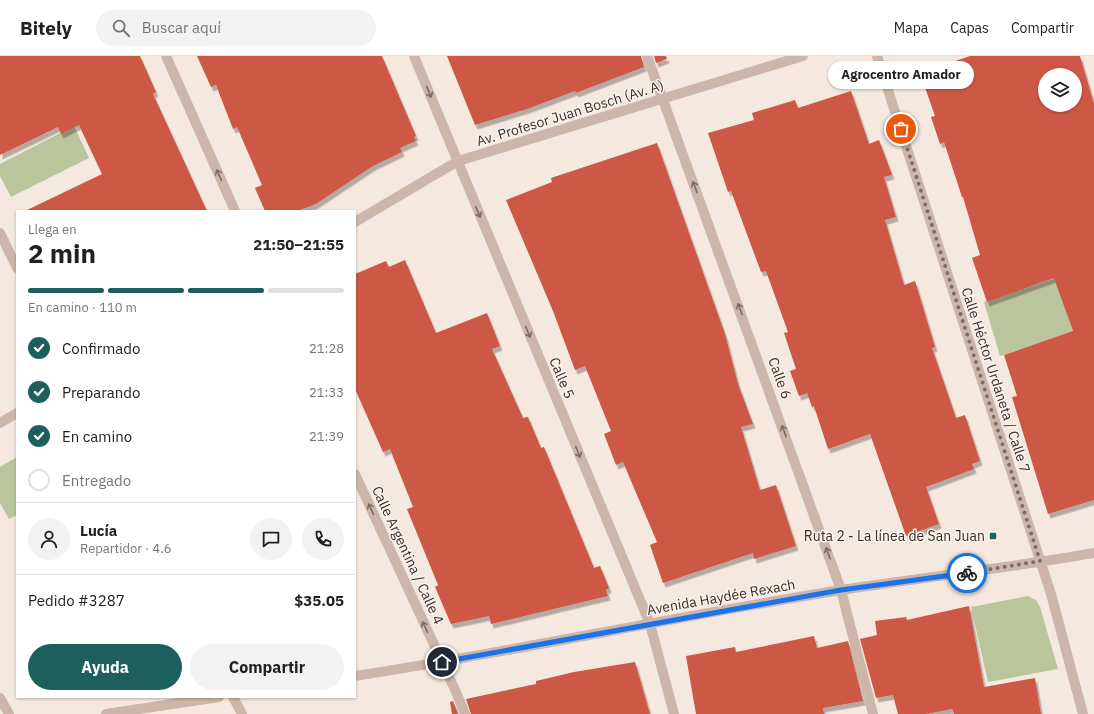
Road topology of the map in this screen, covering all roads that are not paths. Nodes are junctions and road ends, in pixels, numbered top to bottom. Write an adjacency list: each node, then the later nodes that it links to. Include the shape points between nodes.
1 (166, 56): 8 (street, one-way to 1)
2 (414, 56): 7 (street, Calle 5, one-way to 7)
3 (647, 56): 6 (street, Calle 6)
4 (803, 56): 6 (street, Av. Profesor Juan Bosch (Av. A))
5 (877, 56): 16 (street, Calle Héctor Urdaneta / Calle 7)
6 (664, 100): 7 (street, Av. Profesor Juan Bosch (Av. A)); 17 (street, Calle 6, one-way to 6)
7 (458, 161): 9 (street, Av. Profesor Juan Bosch (Av. A)); 18 (street, Calle 5, one-way to 18)
8 (235, 210)
9 (356, 221)
10 (0, 233): 11 (street)
11 (16, 266)
12 (16, 414): 13 (street)
13 (0, 422)
14 (356, 476): 19 (street, Calle Argentina / Calle 4, one-way to 14)
15 (1094, 553): 16 (street, Avenida Haydée Rexach)
16 (1040, 561): 17 (street, Avenida Haydée Rexach); 30 (street, Calle Héctor Urdaneta / Calle 7)
17 (841, 590): 18 (street, Avenida Haydée Rexach); 29 (street, Calle 6)
18 (650, 624): 19 (street, Avenida Haydée Rexach); 28 (street, Calle 5)
19 (442, 662): 20 (street, Avenida Haydée Rexach); 27 (street, Calle Argentina / Calle 4)
20 (356, 676)
21 (0, 698): 24 (street)
22 (212, 698): 25 (street)
23 (234, 698): 26 (street)
24 (9, 714)
25 (106, 714)
26 (242, 714)
27 (465, 714)
28 (674, 714)
29 (873, 714)
30 (1083, 714)

